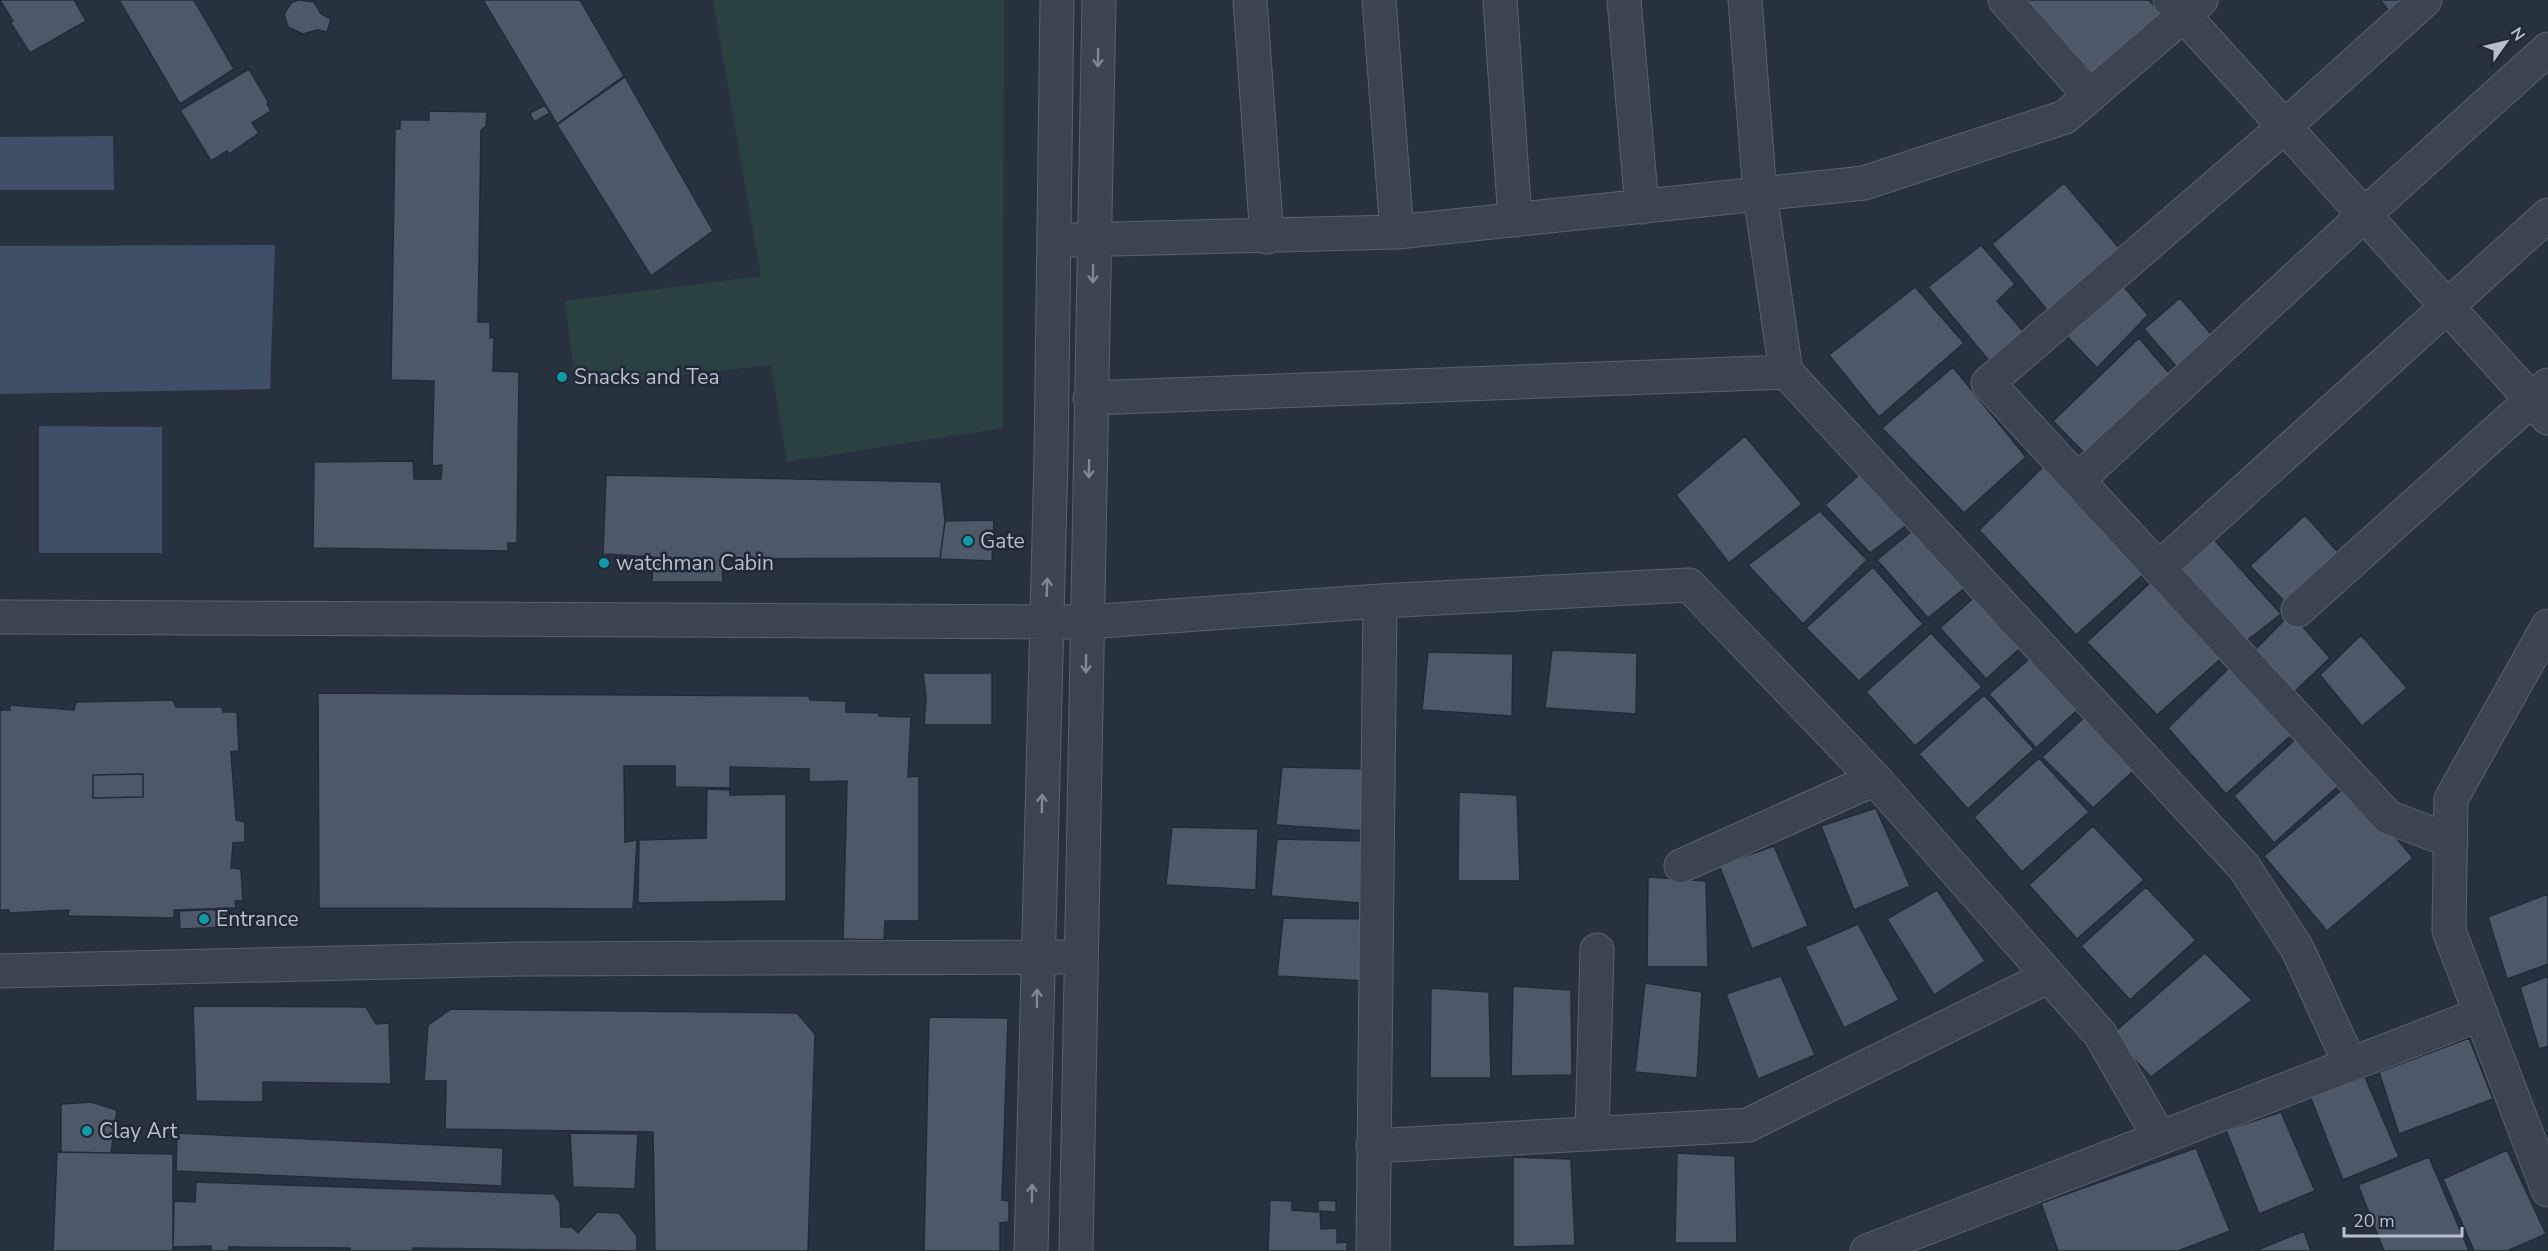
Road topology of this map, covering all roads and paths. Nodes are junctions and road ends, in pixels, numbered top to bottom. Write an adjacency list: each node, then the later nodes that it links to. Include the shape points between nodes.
1 (1057, 0): 21 (street)
2 (1099, 0): 22 (street, one-way to 22)
3 (1250, 0): 20 (street)
4 (1378, 0): 19 (street)
5 (1500, 0): 18 (street)
6 (1624, 0): 15 (street)
7 (1745, 0): 14 (street)
8 (2005, 0): 12 (street)
9 (2425, 0): 13 (street)
10 (2185, 5): 12 (street); 13 (street)
11 (2548, 49): 16 (street)
12 (2090, 96): 14 (street, via 2065,117 1864,183)
13 (2284, 127): 16 (street); 27 (street, via 1988,383)
14 (1760, 194): 15 (street); 24 (street)
15 (1642, 207): 18 (street)
16 (2364, 215): 23 (street); 27 (street)
17 (2548, 215): 23 (street)
18 (1515, 220): 19 (street)
19 (1397, 232): 20 (street)
20 (1267, 237): 22 (street)
21 (1054, 240): 22 (street); 32 (street, one-way to 21)
22 (1094, 241): 25 (street, one-way to 25)
23 (2448, 307): 26 (street); 28 (street)
24 (1786, 372): 25 (street); 44 (street, via 2244,867 2297,948)
25 (1090, 398): 33 (street, one-way to 33)
26 (2543, 401): 30 (street)
27 (2078, 480): 28 (street)
28 (2159, 568): 36 (street, via 2388,817)
29 (1380, 601): 33 (street); 35 (street, via 1689,585); 47 (street)
30 (2298, 610)
31 (0, 617): 32 (street)
32 (1046, 622): 33 (street); 39 (street, one-way to 32)
33 (1087, 622): 40 (street, one-way to 40)
34 (2548, 626): 36 (street, via 2451,799)
35 (1875, 779): 37 (street); 42 (street)
36 (2451, 841): 43 (street, via 2449,931)
37 (1682, 866)
38 (1597, 950): 45 (street)
39 (1038, 957): 40 (street); 41 (street, via 519,959); 50 (street, one-way to 39)
40 (1080, 957): 51 (street)
41 (0, 971)
42 (2049, 976): 45 (street, via 1748,1125); 46 (street, via 2100,1034)
43 (2481, 1014): 44 (street); 48 (street)
44 (2350, 1064): 46 (street)
45 (1592, 1134): 47 (street)
46 (2160, 1138): 49 (street)
47 (1373, 1146): 52 (street)
48 (2548, 1190)
49 (1902, 1245): 53 (street)
50 (1031, 1251)
51 (1076, 1251)
52 (1373, 1251)
53 (1866, 1251)

